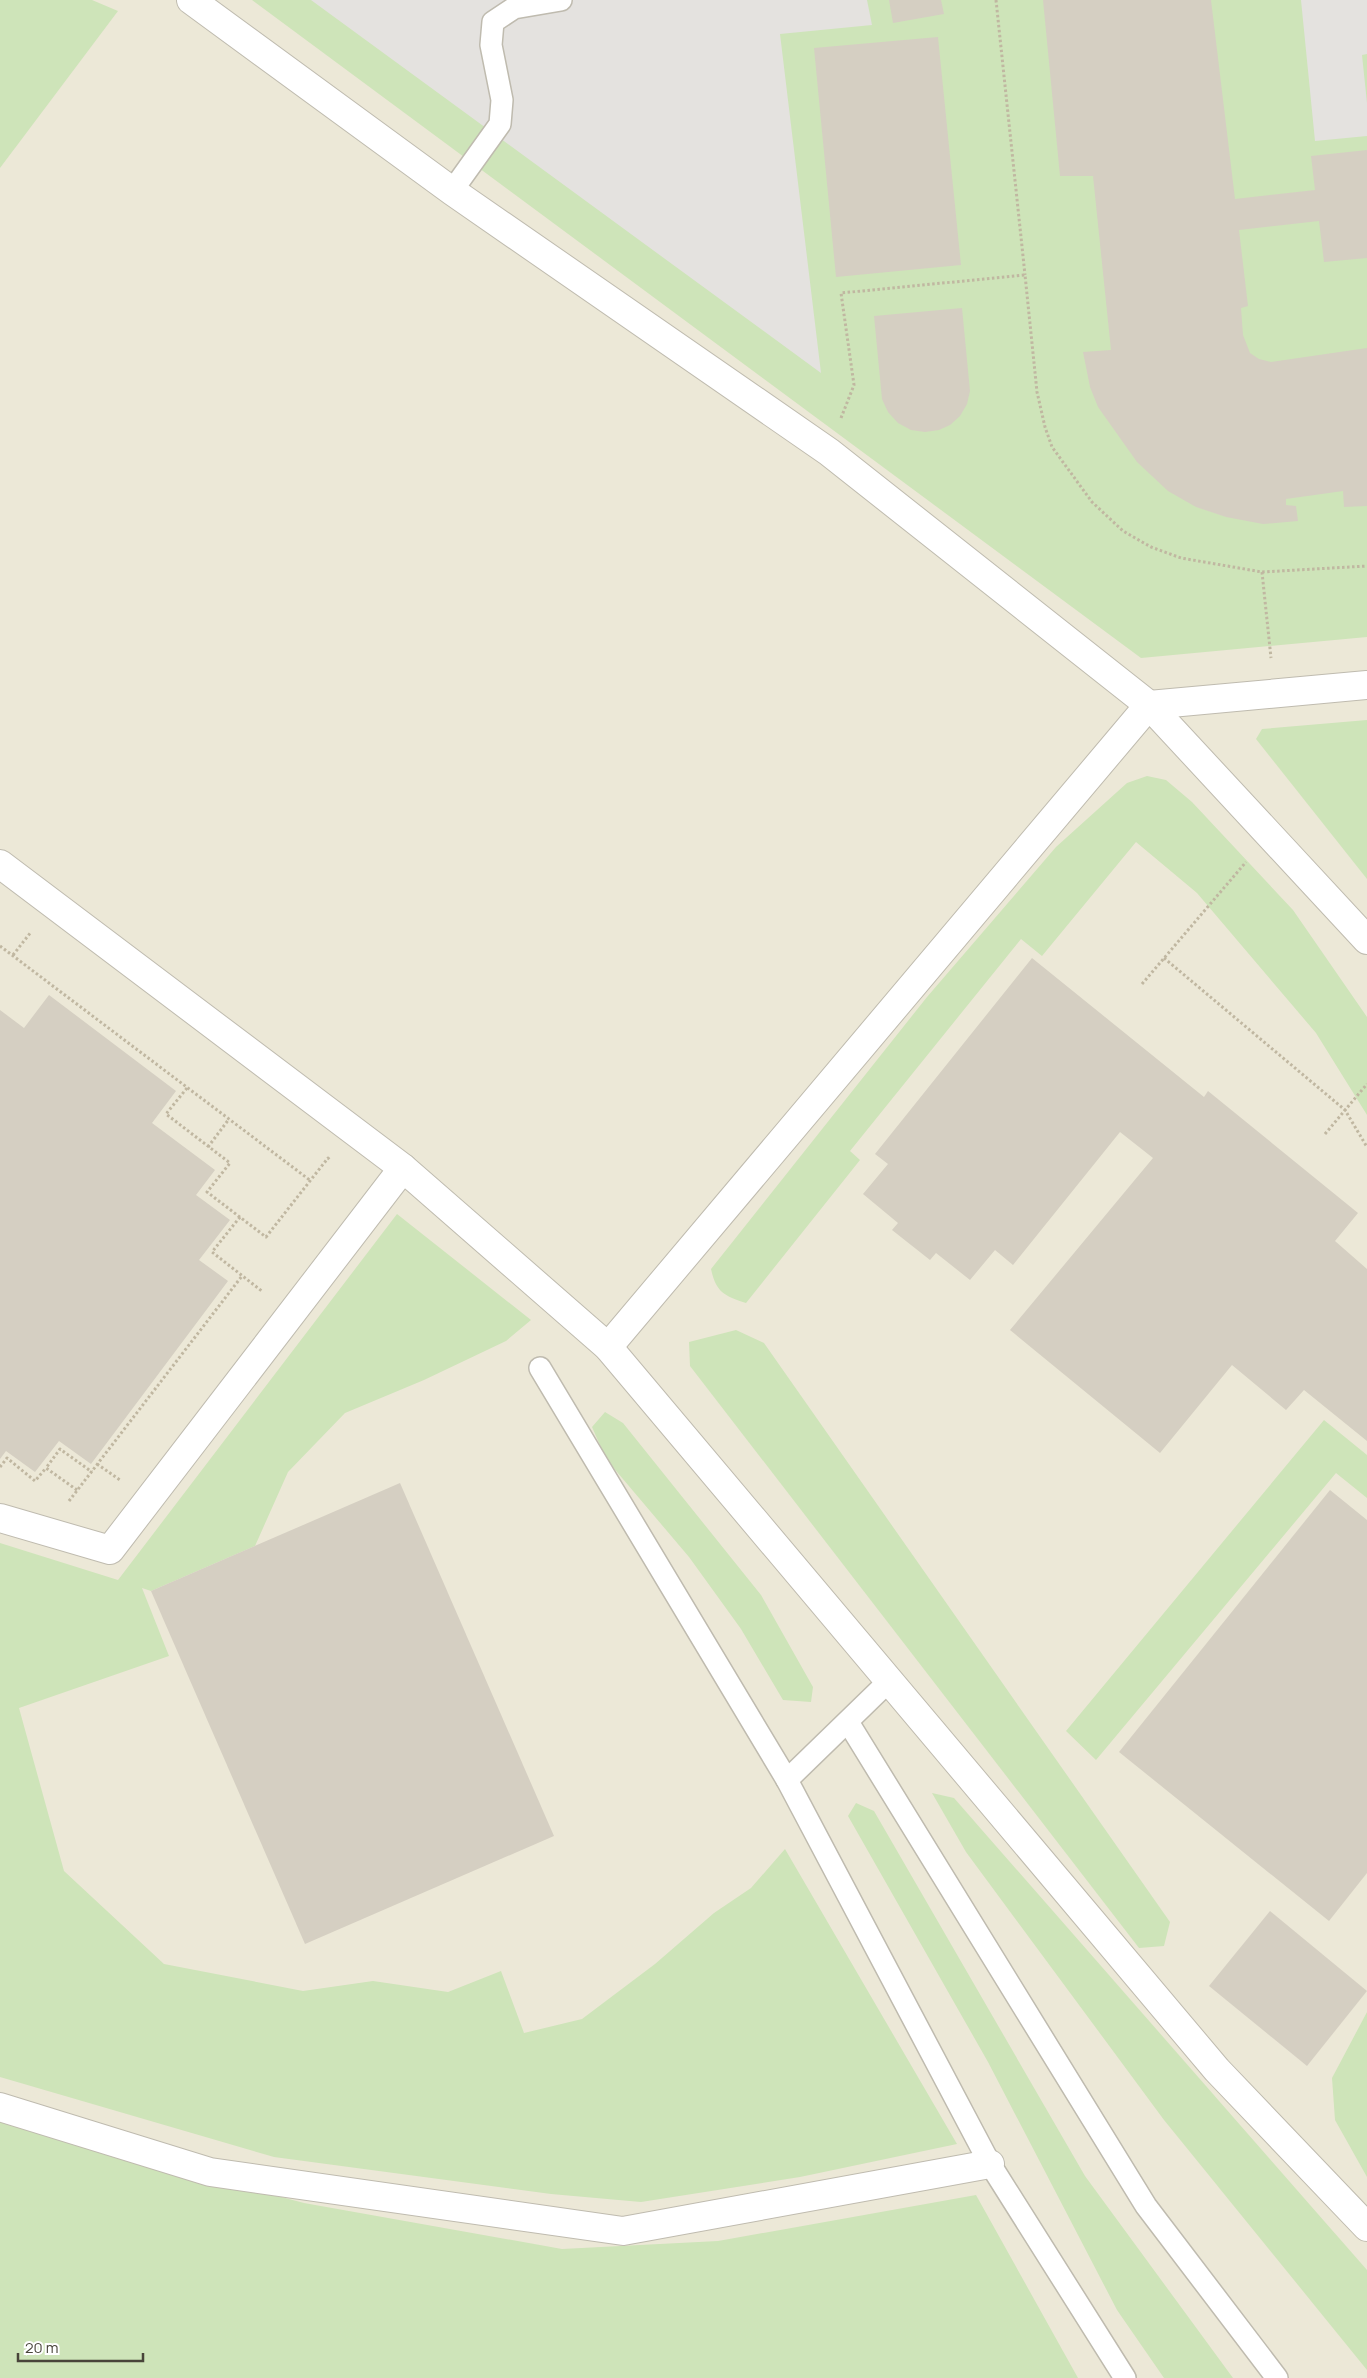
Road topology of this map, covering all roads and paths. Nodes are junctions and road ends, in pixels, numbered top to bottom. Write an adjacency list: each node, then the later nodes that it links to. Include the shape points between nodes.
1 (192, 0): 4 (street)
2 (561, 0): 4 (lane, via 514,8 493,22 491,46 502,100 500,124)
3 (996, 0): 5 (path)
4 (452, 191): 6 (street)
5 (1025, 275): 6 (path, via 841,293 854,385); 8 (path, via 1045,427 1052,447 1092,502 1123,530 1151,547 1181,558)
6 (829, 452): 11 (street)
7 (1367, 566): 8 (path)
8 (1262, 572): 10 (path)
9 (1367, 685): 10 (street)
10 (1275, 693): 11 (street)
11 (1149, 705): 12 (street); 31 (street)
12 (1269, 834): 14 (street); 16 (path)
13 (0, 864): 26 (street)
14 (1367, 940)
15 (0, 946): 19 (path)
16 (1164, 958): 17 (path); 20 (path)
17 (1142, 984)
18 (1367, 1084): 20 (path)
19 (187, 1088): 21 (path); 23 (path, via 166,1114)
20 (1345, 1110): 22 (path); 24 (path)
21 (229, 1120): 23 (path); 27 (path)
22 (1325, 1134)
23 (208, 1146): 28 (path, via 230,1163 207,1192)
24 (1367, 1147)
25 (336, 1164): 27 (path, via 328,1158)
26 (403, 1168): 30 (street); 31 (street)
27 (311, 1181): 28 (path, via 266,1237)
28 (240, 1217): 29 (path, via 212,1252)
29 (242, 1276): 30 (path); 35 (path)
30 (291, 1314): 38 (street, via 110,1550)
31 (608, 1347): 39 (street)
32 (540, 1368): 41 (lane)
33 (0, 1467): 34 (path, via 7,1458 35,1480)
34 (46, 1468): 35 (path, via 60,1449); 36 (path)
35 (92, 1472): 36 (path)
36 (77, 1490): 38 (path)
37 (0, 1518): 38 (street)
38 (45, 1532)
39 (888, 1682): 40 (lane); 44 (street, via 1217,2070)
40 (848, 1722): 41 (lane); 46 (lane, via 1146,2206)
41 (787, 1780): 43 (lane)
42 (0, 2108): 43 (street, via 210,2172 623,2231)
43 (990, 2164): 45 (lane)
44 (1367, 2226)
45 (1125, 2378)
46 (1277, 2378)

